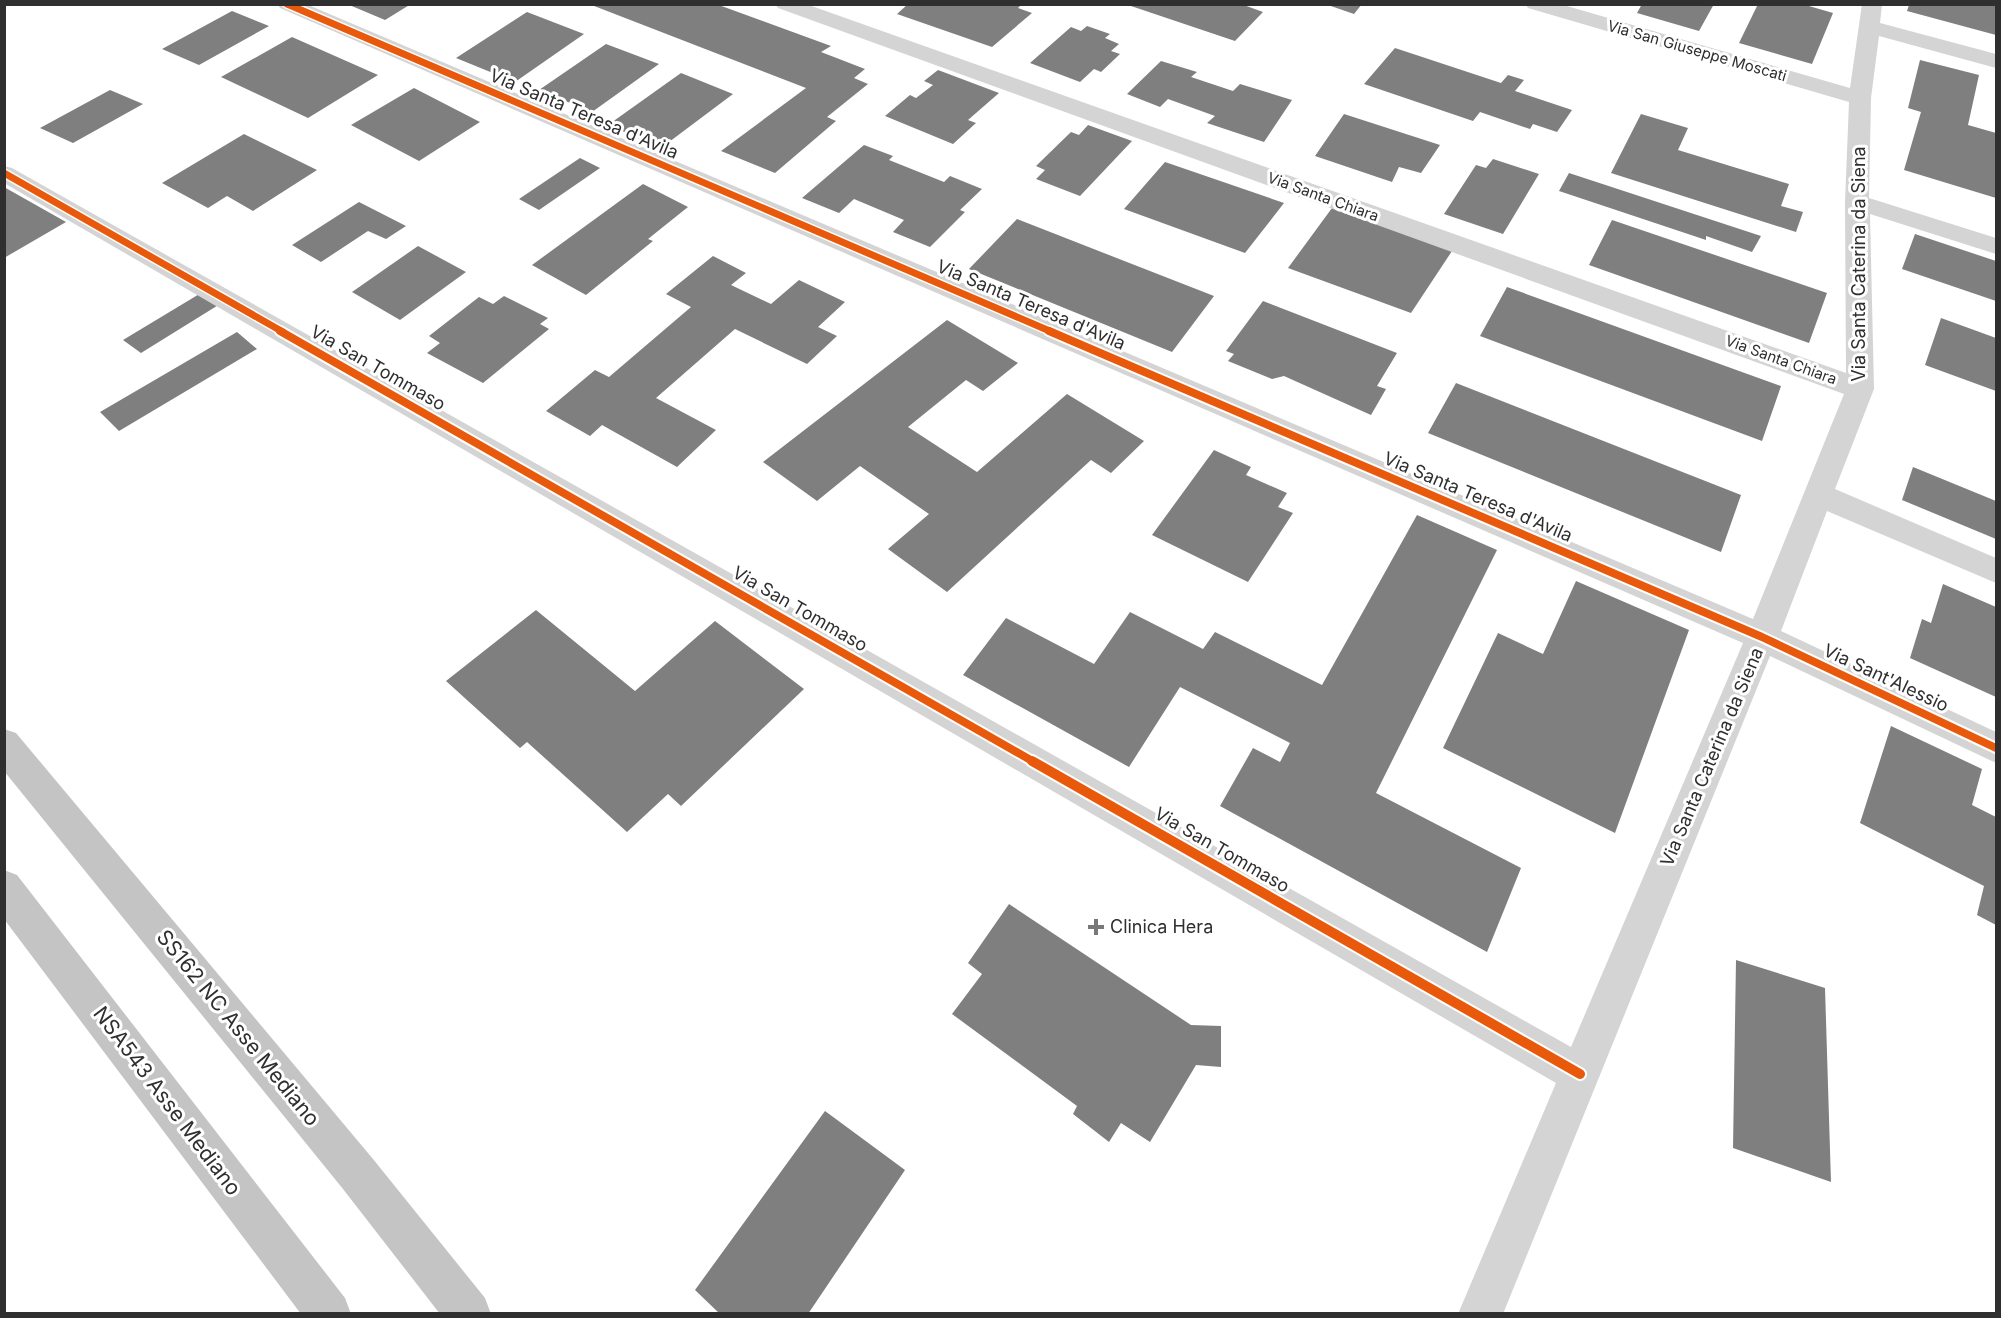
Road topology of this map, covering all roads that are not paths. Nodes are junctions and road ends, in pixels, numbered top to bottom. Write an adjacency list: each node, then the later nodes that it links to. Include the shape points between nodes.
1 (287, 4): 13 (street, Via Santa Teresa d'Avila)
2 (786, 4): 10 (street, Via Santa Chiara)
3 (1534, 4): 6 (street, Via San Giuseppe Moscati)
4 (1871, 16): 5 (street); 6 (street, Via Santa Caterina da Siena)
5 (1996, 61)
6 (1860, 98): 8 (street, Via Santa Caterina da Siena)
7 (4, 173): 17 (street, Via San Tommaso)
8 (1857, 202): 9 (street); 10 (street, Via Santa Caterina da Siena)
9 (1996, 246)
10 (1860, 389): 11 (street, Via Santa Caterina da Siena)
11 (1820, 495): 12 (street); 13 (street, Via Santa Caterina da Siena)
12 (1996, 571)
13 (1762, 637): 15 (street, Via Sant'Alessio); 17 (street, Via Santa Caterina da Siena)
14 (4, 744): 19 (highway, SS162 NC Asse Mediano)
15 (1996, 748)
16 (4, 888): 18 (highway, NSA543 Asse Mediano)
17 (1580, 1074): 20 (street, Via Santa Caterina da Siena)
18 (329, 1314)
19 (469, 1314)
20 (1480, 1314)

